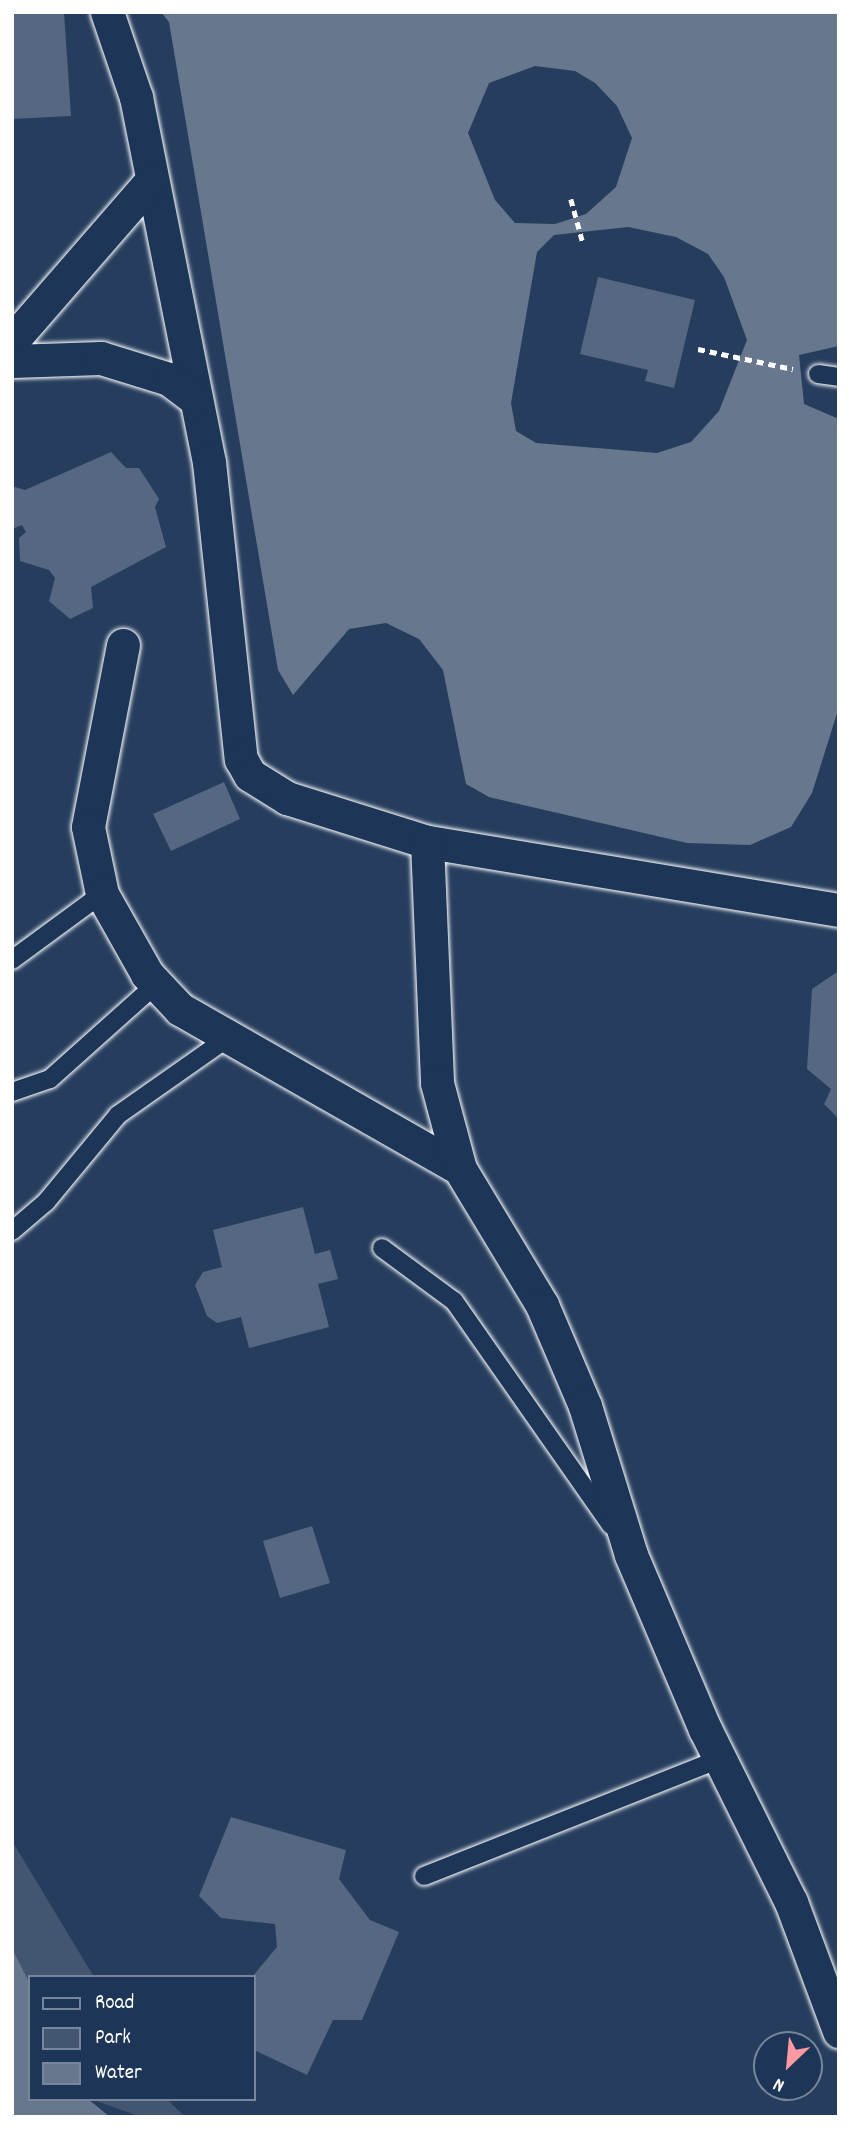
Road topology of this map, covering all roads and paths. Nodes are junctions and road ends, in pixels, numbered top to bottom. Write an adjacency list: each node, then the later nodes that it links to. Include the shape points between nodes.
1 (107, 12): 2 (street, via 136,97)
2 (152, 180): 5 (street); 10 (street)
3 (571, 199): 4 (path)
4 (583, 243)
5 (12, 341)
6 (698, 349): 8 (path)
7 (12, 362): 10 (street, via 101,358 158,374)
8 (818, 374): 9 (lane)
9 (839, 377)
10 (196, 399): 12 (street, via 241,759 250,775 287,797)
11 (123, 645): 13 (street, via 88,827)
12 (428, 842): 14 (street); 19 (street, via 437,1083)
13 (102, 894): 15 (lane); 16 (street)
14 (839, 910)
15 (12, 960)
16 (155, 985): 17 (street, via 180,1009); 18 (lane, via 50,1079)
17 (229, 1037): 19 (street); 20 (lane, via 118,1115 46,1202)
18 (12, 1092)
19 (460, 1169): 22 (street, via 542,1305 585,1406)
20 (12, 1231)
21 (382, 1248): 22 (lane, via 454,1301)
22 (631, 1555): 23 (street)
23 (720, 1759): 24 (lane); 25 (street, via 791,1902)
24 (424, 1877)
25 (839, 2031)

